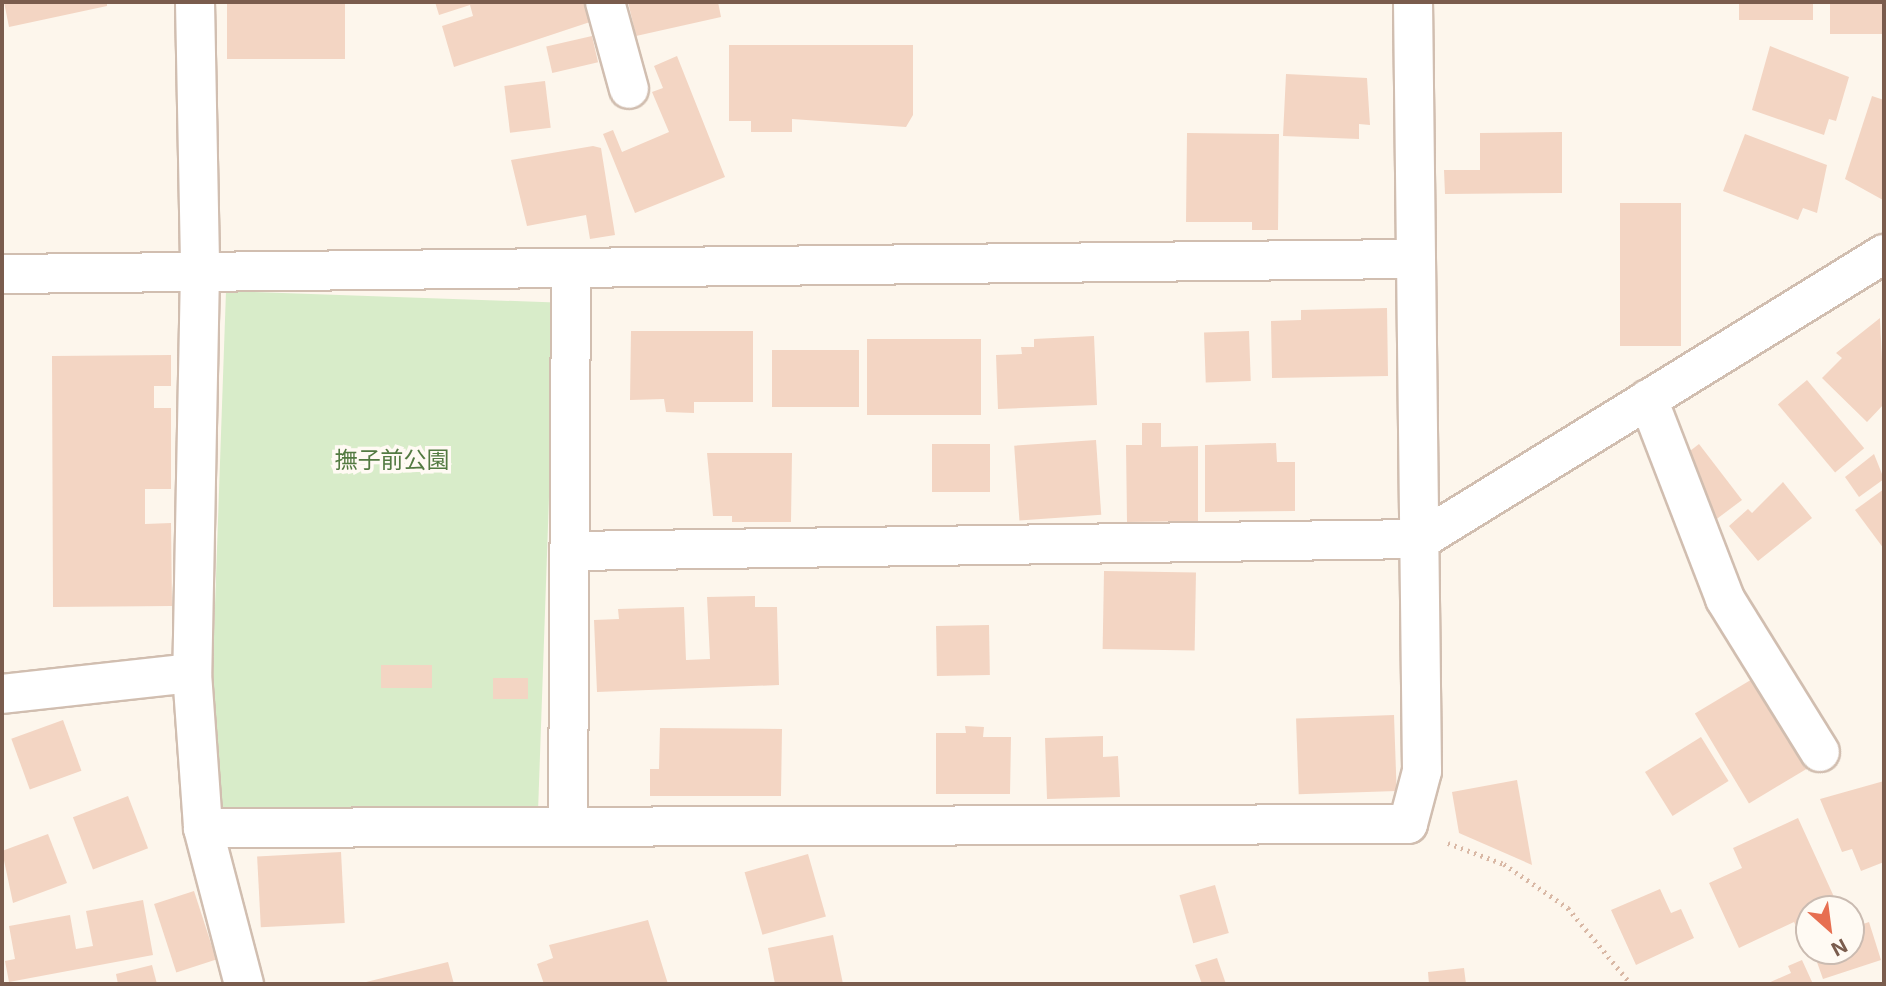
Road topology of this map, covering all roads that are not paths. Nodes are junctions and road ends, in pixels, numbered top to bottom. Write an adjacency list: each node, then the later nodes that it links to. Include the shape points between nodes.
1 (195, 2): 8 (street)
2 (605, 2): 4 (street)
3 (1413, 2): 6 (street)
4 (629, 89)
5 (1884, 254): 10 (street)
6 (1413, 259): 7 (street); 11 (street)
7 (571, 270): 8 (street); 12 (street)
8 (200, 271): 9 (street); 13 (street)
9 (2, 274)
10 (1648, 399): 11 (street); 15 (street, via 1725,599)
11 (1422, 539): 12 (street); 16 (street, via 1422,771 1408,824)
12 (570, 551): 16 (street)
13 (192, 673): 14 (street); 17 (street)
14 (2, 694)
15 (1820, 752)
16 (568, 824): 17 (street)
17 (204, 828): 18 (street)
18 (244, 984)

